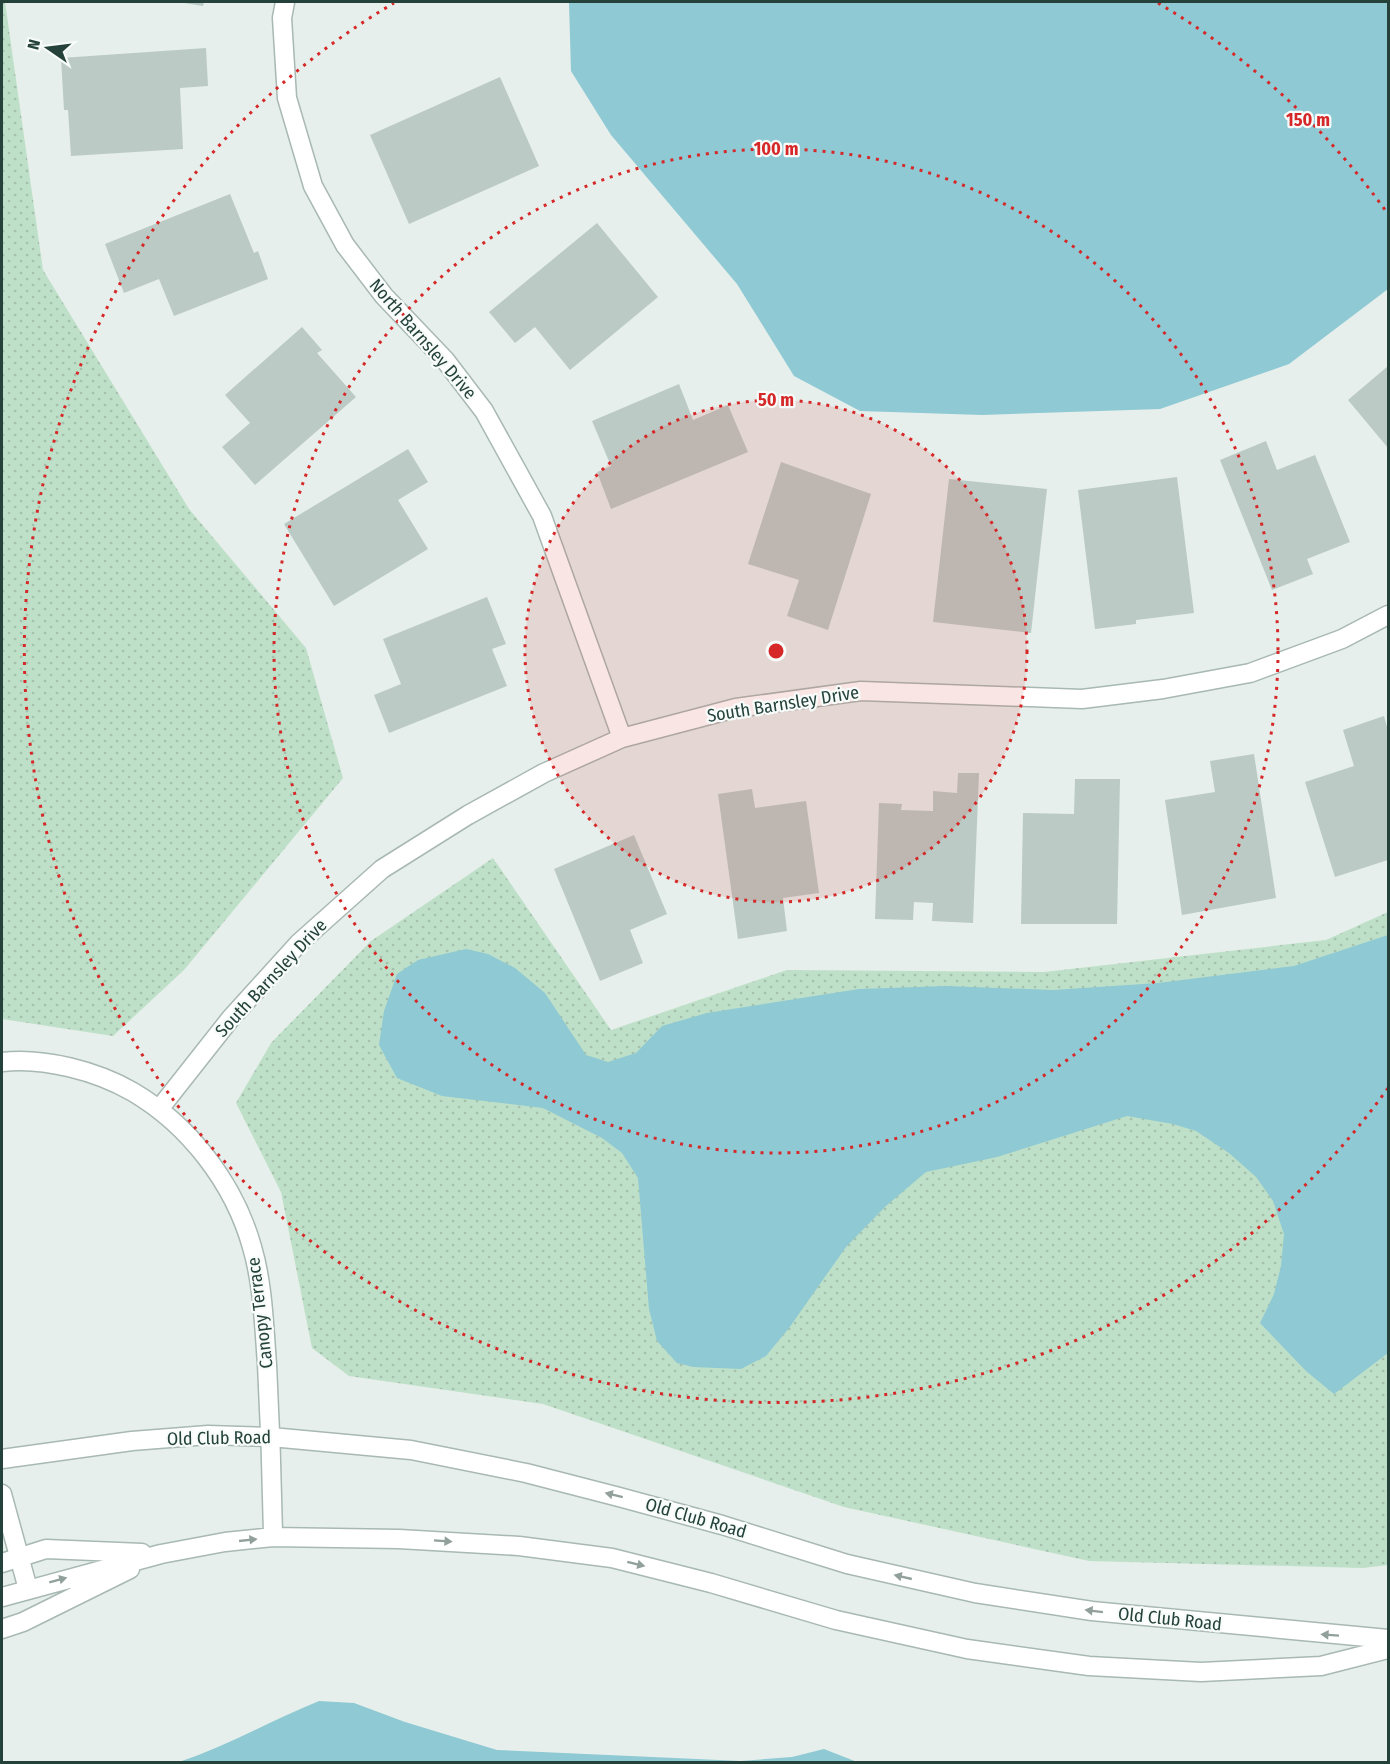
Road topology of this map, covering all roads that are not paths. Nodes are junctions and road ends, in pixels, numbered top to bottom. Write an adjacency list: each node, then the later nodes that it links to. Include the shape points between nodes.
1 (285, 2): 3 (street, North Barnsley Drive, via 282,18 287,98 313,186 345,245 384,296 445,360 490,422 542,516)
2 (1389, 615): 3 (street, South Barnsley Drive, via 1342,639 1250,673 1163,688 1082,699 861,691 736,708)
3 (622, 738): 5 (street, South Barnsley Drive, via 544,773 468,814 382,869 299,943 231,1018)
4 (2, 1062): 5 (street, Canopy Terrace, via 57,1065 109,1078)
5 (160, 1108): 6 (street, Canopy Terrace, via 202,1151 228,1188 252,1247 264,1319)
6 (271, 1437): 7 (street, Old Club Road, via 208,1435 132,1441); 9 (street, Canopy Terrace); 15 (street, Old Club Road, one-way to 6, via 1092,1611 975,1593 847,1564 722,1525 526,1473 411,1450)
7 (2, 1459)
8 (2, 1494): 11 (street)
9 (273, 1537): 10 (street, one-way to 9); 16 (street, one-way to 16, via 519,1546 612,1558 880,1630 967,1649 1089,1666 1201,1672 1321,1666)
10 (161, 1554): 11 (street, via 46,1549); 12 (street, one-way to 10); 14 (street)
11 (10, 1561): 12 (street)
12 (28, 1589): 13 (street)
13 (2, 1596)
14 (2, 1629)
15 (1389, 1639)
16 (1389, 1649)

